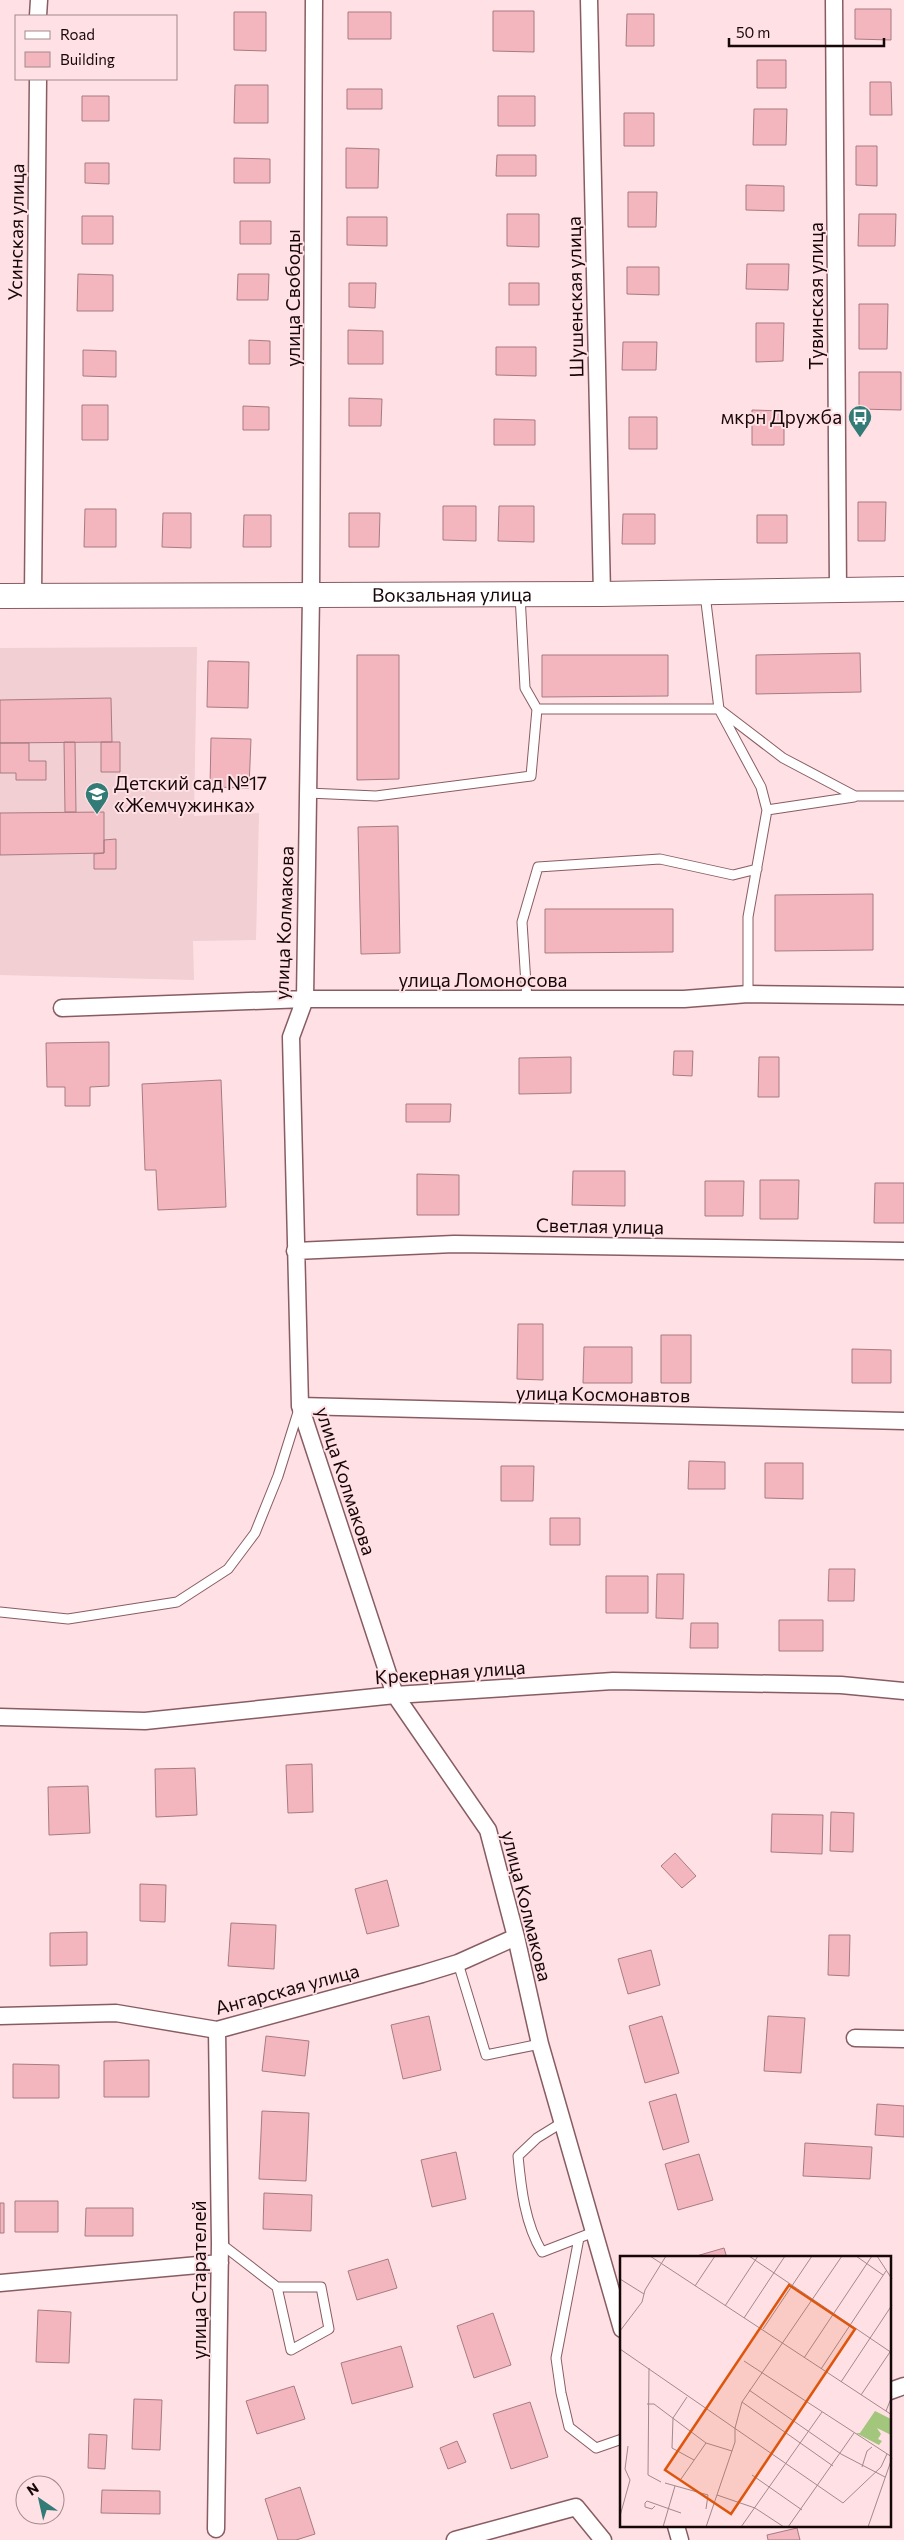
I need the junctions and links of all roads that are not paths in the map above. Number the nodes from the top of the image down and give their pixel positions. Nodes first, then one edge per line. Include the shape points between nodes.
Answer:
1 (38, 0) edge
2 (314, 0) edge
3 (589, 0) edge
4 (834, 0) edge
5 (38, 15) edge
6 (38, 80) edge
7 (904, 589) edge
8 (705, 590) junction
9 (838, 591) junction
10 (520, 594) junction
11 (602, 594) junction
12 (33, 595) junction
13 (311, 595) junction
14 (0, 596) edge
15 (537, 709) junction
16 (720, 709) junction
17 (308, 793) junction
18 (855, 796) junction
19 (904, 796) edge
20 (767, 810) junction
21 (757, 869) junction
22 (748, 994) junction
23 (904, 996) edge
24 (305, 999) junction
25 (527, 1000) junction
26 (62, 1008) dead end
27 (295, 1251) junction
28 (904, 1251) edge
29 (300, 1406) junction
30 (904, 1421) edge
31 (0, 1612) edge
32 (904, 1691) edge
33 (395, 1695) junction
34 (0, 1717) edge
35 (516, 1937) junction
36 (458, 1962) junction
37 (0, 2016) edge
38 (216, 2030) junction
39 (855, 2038) dead end
40 (904, 2039) edge
41 (540, 2044) junction
42 (563, 2122) junction
43 (587, 2235) junction
44 (220, 2243) junction
45 (220, 2263) junction
46 (0, 2283) edge
47 (277, 2287) junction
48 (620, 2325) edge
49 (904, 2386) edge
50 (892, 2390) edge
51 (620, 2440) edge
52 (216, 2529) dead end
53 (455, 2540) edge
54 (603, 2540) edge

1 - 5 street
2 - 13 street, улица Свободы
3 - 11 street, Шушенская улица
4 - 9 street, Тувинская улица
6 - 12 street, Усинская улица
7 - 9 street, Вокзальная улица
8 - 9 street, Вокзальная улица
8 - 11 street, Вокзальная улица
8 - 16 lane
10 - 11 street, Вокзальная улица
10 - 13 street, Вокзальная улица
10 - 15 lane via 526,688
12 - 13 street, Вокзальная улица
12 - 14 street, Вокзальная улица
13 - 17 street, улица Колмакова
15 - 16 lane
15 - 17 lane via 532,776 376,796
16 - 18 lane via 783,758
16 - 20 lane via 761,787
17 - 24 street, улица Колмакова
18 - 19 lane
18 - 20 lane
20 - 21 lane
21 - 22 lane via 748,917
21 - 25 lane via 733,875 660,859 538,866 522,922
22 - 23 street, улица Ломоносова
22 - 25 street, улица Ломоносова via 684,1000
24 - 25 street, улица Ломоносова
24 - 26 street, улица Ломоносова
24 - 27 street, улица Колмакова via 291,1037
27 - 28 street, Светлая улица via 454,1244
27 - 29 street, улица Колмакова
29 - 30 street, улица Космонавтов
29 - 31 lane via 278,1476 255,1533 228,1569 178,1602 68,1619
29 - 33 street, улица Колмакова
32 - 33 street, Крекерная улица via 841,1685 613,1681
33 - 34 street, Крекерная улица via 145,1721
33 - 35 street, улица Колмакова via 488,1830
35 - 36 street, Ангарская улица
35 - 41 street, улица Колмакова
36 - 38 street, Ангарская улица
36 - 41 lane via 486,2055
37 - 38 street, Ангарская улица via 116,2014
38 - 44 street, улица Старателей
39 - 40 street
41 - 42 street, улица Колмакова
42 - 43 street, улица Колмакова
42 - 43 lane via 537,2138 518,2156 522,2189 533,2237 542,2252
43 - 48 street, улица Колмакова
43 - 51 lane via 556,2358 561,2393 569,2427 596,2448
44 - 45 street, улица Старателей
44 - 47 lane
45 - 46 street
45 - 52 street, улица Старателей
47 - 47 lane via 321,2287 329,2329 291,2350
49 - 50 street
53 - 54 street via 576,2507

